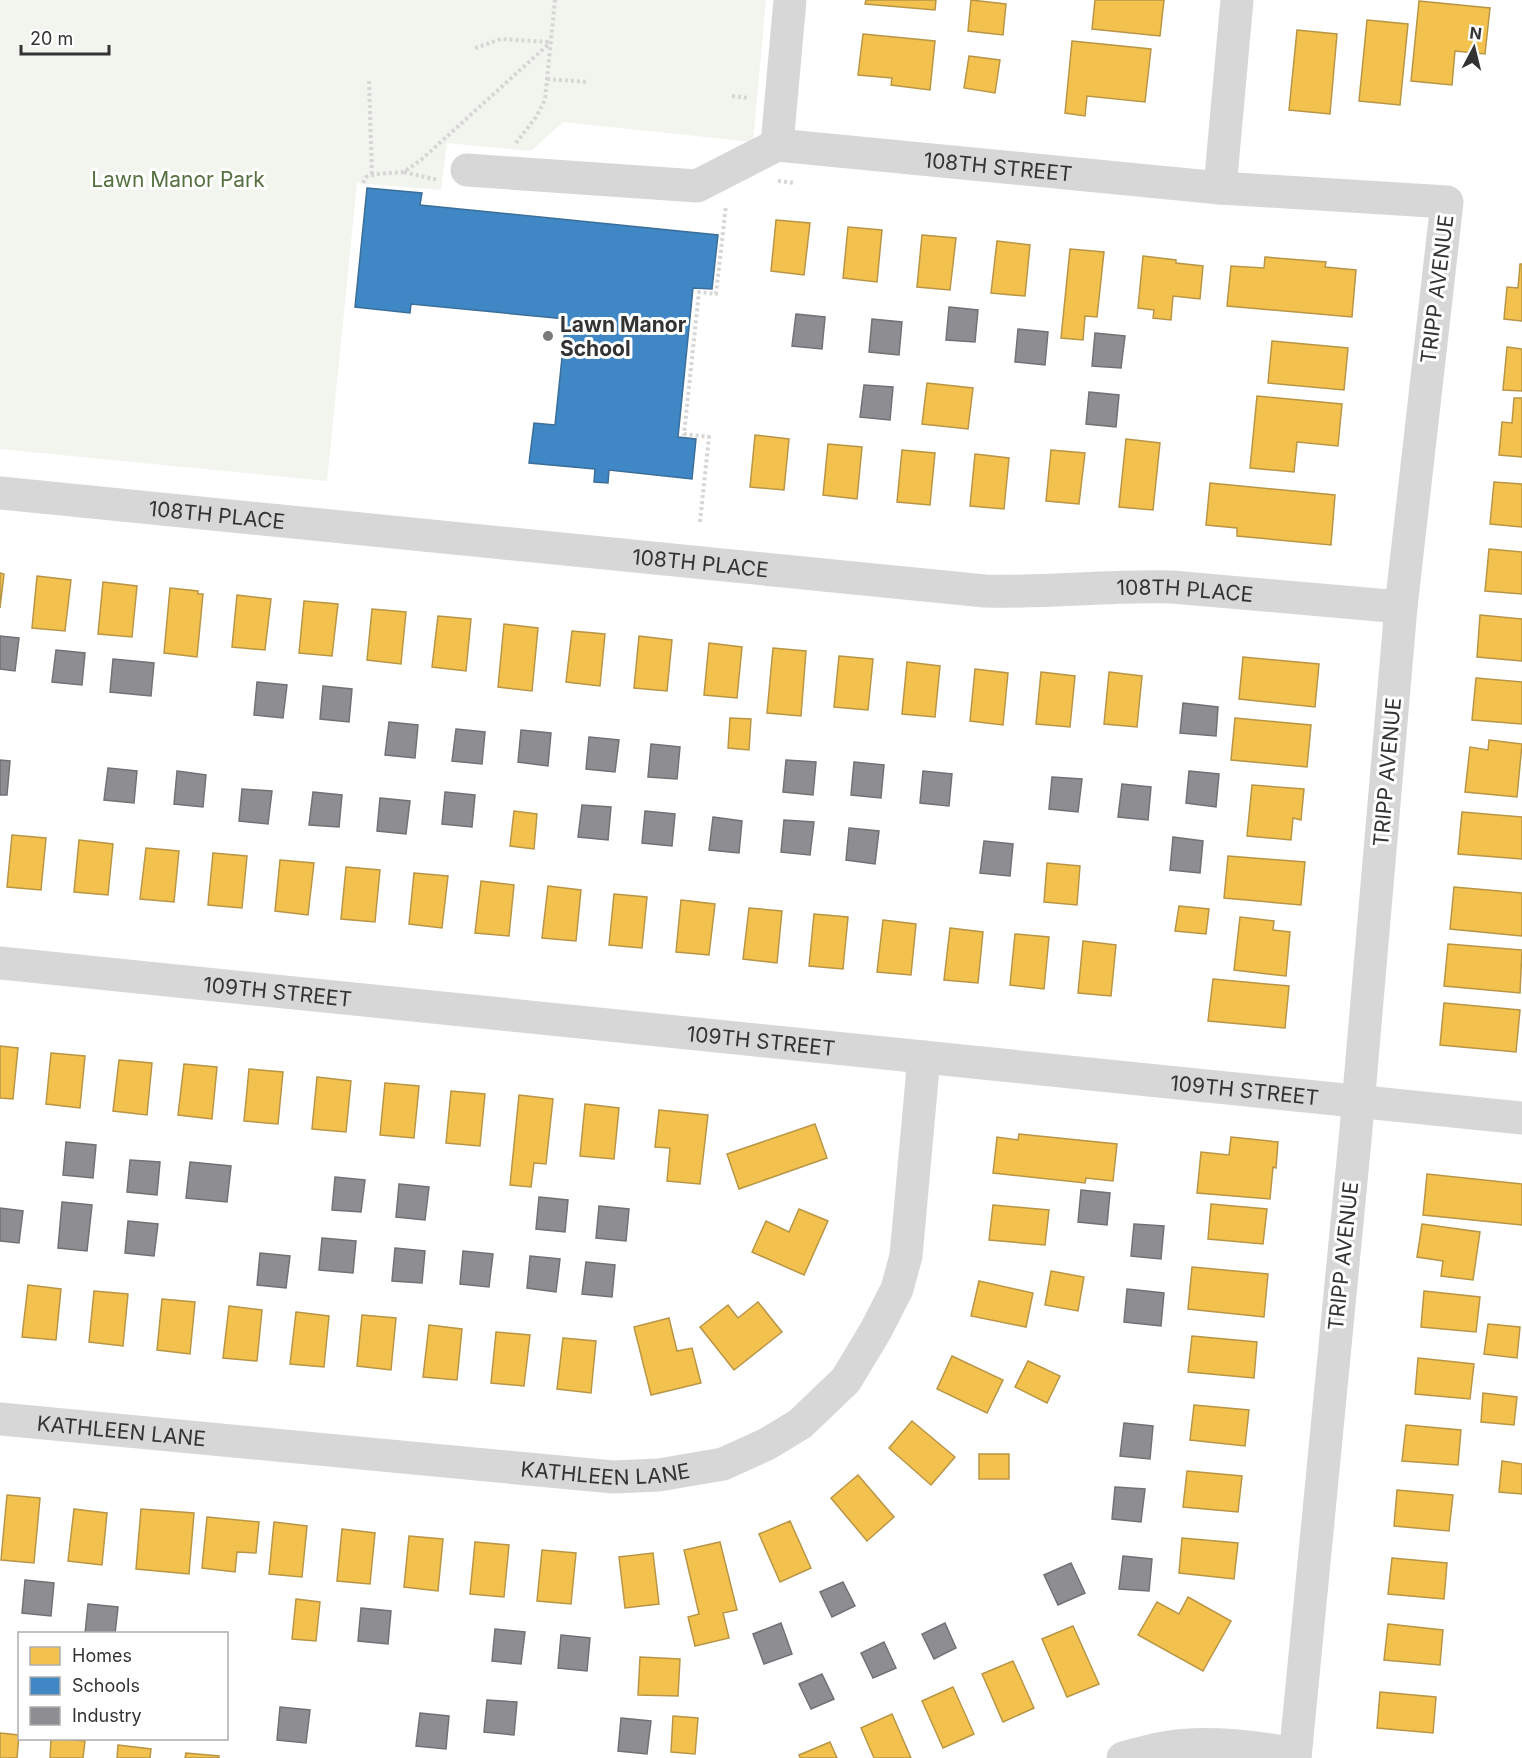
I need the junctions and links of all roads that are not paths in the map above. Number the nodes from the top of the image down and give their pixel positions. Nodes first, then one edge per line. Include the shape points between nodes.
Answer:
1 (790, 0) edge
2 (1237, 0) edge
3 (777, 145) junction
4 (455, 176) road end
5 (1220, 188) junction
6 (0, 493) edge
7 (1401, 607) junction
8 (0, 963) edge
9 (924, 1057) junction
10 (1358, 1101) junction
11 (1522, 1118) edge
12 (0, 1419) edge
13 (1295, 1756) edge
14 (1124, 1758) edge

1 - 3 street
2 - 5 street
3 - 4 street via 697,186
3 - 5 street, 108TH STREET
5 - 7 street, TRIPP AVENUE via 1447,202
6 - 7 street, 108TH PLACE via 985,591 1172,587
7 - 10 street, TRIPP AVENUE
8 - 9 street, 109TH STREET
9 - 10 street, 109TH STREET
9 - 12 street, KATHLEEN LANE via 906,1256 897,1289 846,1380 800,1424 723,1464 659,1475 612,1477
10 - 11 street, 109TH STREET
10 - 13 street, TRIPP AVENUE
13 - 14 street via 1257,1747 1212,1745 1170,1747

